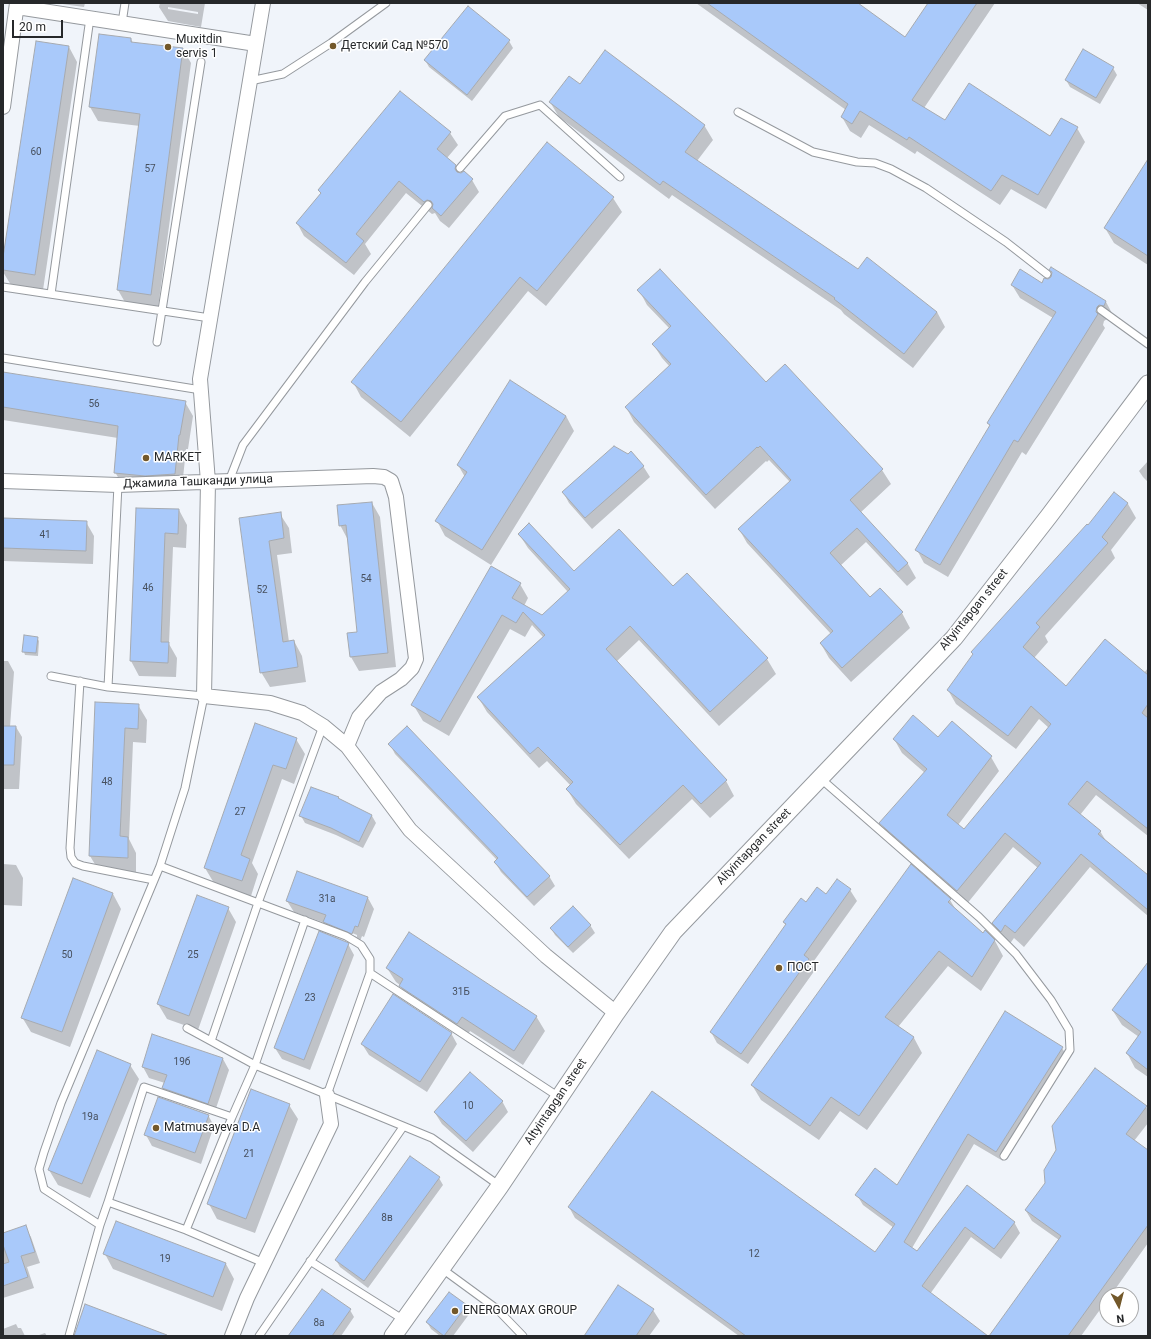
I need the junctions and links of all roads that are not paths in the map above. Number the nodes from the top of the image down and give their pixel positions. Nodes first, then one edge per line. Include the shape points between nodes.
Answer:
1 (125, 3) edge
2 (263, 3) edge
3 (386, 3) edge
4 (17, 5) edge
5 (90, 18) junction
6 (122, 23) junction
7 (256, 44) junction
8 (201, 62) dead end
9 (250, 81) junction
10 (3, 107) edge
11 (738, 112) dead end
12 (460, 168) dead end
13 (620, 177) dead end
14 (428, 205) dead end
15 (1047, 274) dead end
16 (3, 287) edge
17 (52, 294) junction
18 (1101, 310) dead end
19 (162, 311) junction
20 (210, 318) junction
21 (157, 342) dead end
22 (1148, 344) edge
23 (3, 358) edge
24 (1148, 384) edge
25 (201, 390) junction
26 (3, 481) edge
27 (208, 482) junction
28 (229, 482) junction
29 (118, 485) junction
30 (51, 676) dead end
31 (80, 681) junction
32 (108, 687) junction
33 (204, 696) junction
34 (323, 726) junction
35 (347, 746) junction
36 (820, 778) junction
37 (160, 866) junction
38 (154, 880) junction
39 (258, 903) junction
40 (305, 920) junction
41 (370, 973) junction
42 (616, 1013) junction
43 (187, 1028) dead end
44 (211, 1041) junction
45 (255, 1065) junction
46 (327, 1095) junction
47 (559, 1097) junction
48 (232, 1117) junction
49 (403, 1127) junction
50 (1004, 1156) dead end
51 (500, 1186) junction
52 (108, 1202) junction
53 (100, 1225) junction
54 (186, 1230) junction
55 (310, 1261) junction
56 (264, 1263) junction
57 (441, 1268) junction
58 (404, 1320) junction
59 (69, 1336) edge
60 (232, 1336) edge
61 (259, 1336) edge
62 (393, 1336) edge
63 (523, 1336) edge

1 - 6 lane
2 - 7 street
3 - 9 lane via 283,74
4 - 5 street
4 - 10 street
5 - 6 street
5 - 17 lane
6 - 7 street
7 - 9 street
8 - 19 lane
9 - 20 street
11 - 15 lane via 813,152 857,162 876,163 892,170 926,188 1006,242
12 - 13 lane via 505,116 540,105
14 - 28 lane via 365,282 243,445
16 - 17 lane
17 - 19 lane
18 - 22 lane
19 - 20 lane
19 - 21 lane
20 - 25 street via 200,379
23 - 25 lane
24 - 36 street, Altyintapgan street via 954,638
25 - 27 street
26 - 29 street, Джамила Ташканди улица
27 - 28 street, Джамила Ташканди улица
27 - 29 street, Джамила Ташканди улица
27 - 33 street
28 - 35 street, Джамила Ташканди улица via 373,476 391,481 396,497 416,659 412,668 381,692 359,717
29 - 32 lane
30 - 31 lane
31 - 32 lane
31 - 38 lane via 71,857 75,864
32 - 33 lane
33 - 34 street via 270,703 302,713
33 - 37 lane via 185,788
34 - 35 street
34 - 39 lane
35 - 42 street via 410,830 546,956
36 - 42 street, Altyintapgan street via 673,932
36 - 50 lane via 979,917 1016,954 1051,1000 1069,1030 1070,1050
37 - 38 lane
37 - 39 lane
38 - 53 lane via 61,1103 39,1169 44,1189
39 - 40 lane
39 - 44 lane
40 - 41 lane via 346,936 361,945 370,959
40 - 45 lane
41 - 46 lane
41 - 47 lane
42 - 47 street, Altyintapgan street
43 - 44 lane
44 - 45 lane
45 - 46 lane
45 - 48 lane
46 - 49 lane
46 - 56 street via 331,1124
47 - 51 street, Altyintapgan street
48 - 52 lane via 144,1087
48 - 54 lane
49 - 51 lane via 432,1138
49 - 55 lane
51 - 57 street, Altyintapgan street
52 - 53 lane
52 - 54 lane
53 - 59 lane
54 - 56 lane
55 - 58 lane
55 - 61 lane
56 - 60 street
57 - 58 street, Altyintapgan street
57 - 63 lane via 496,1309
58 - 62 street, Altyintapgan street

